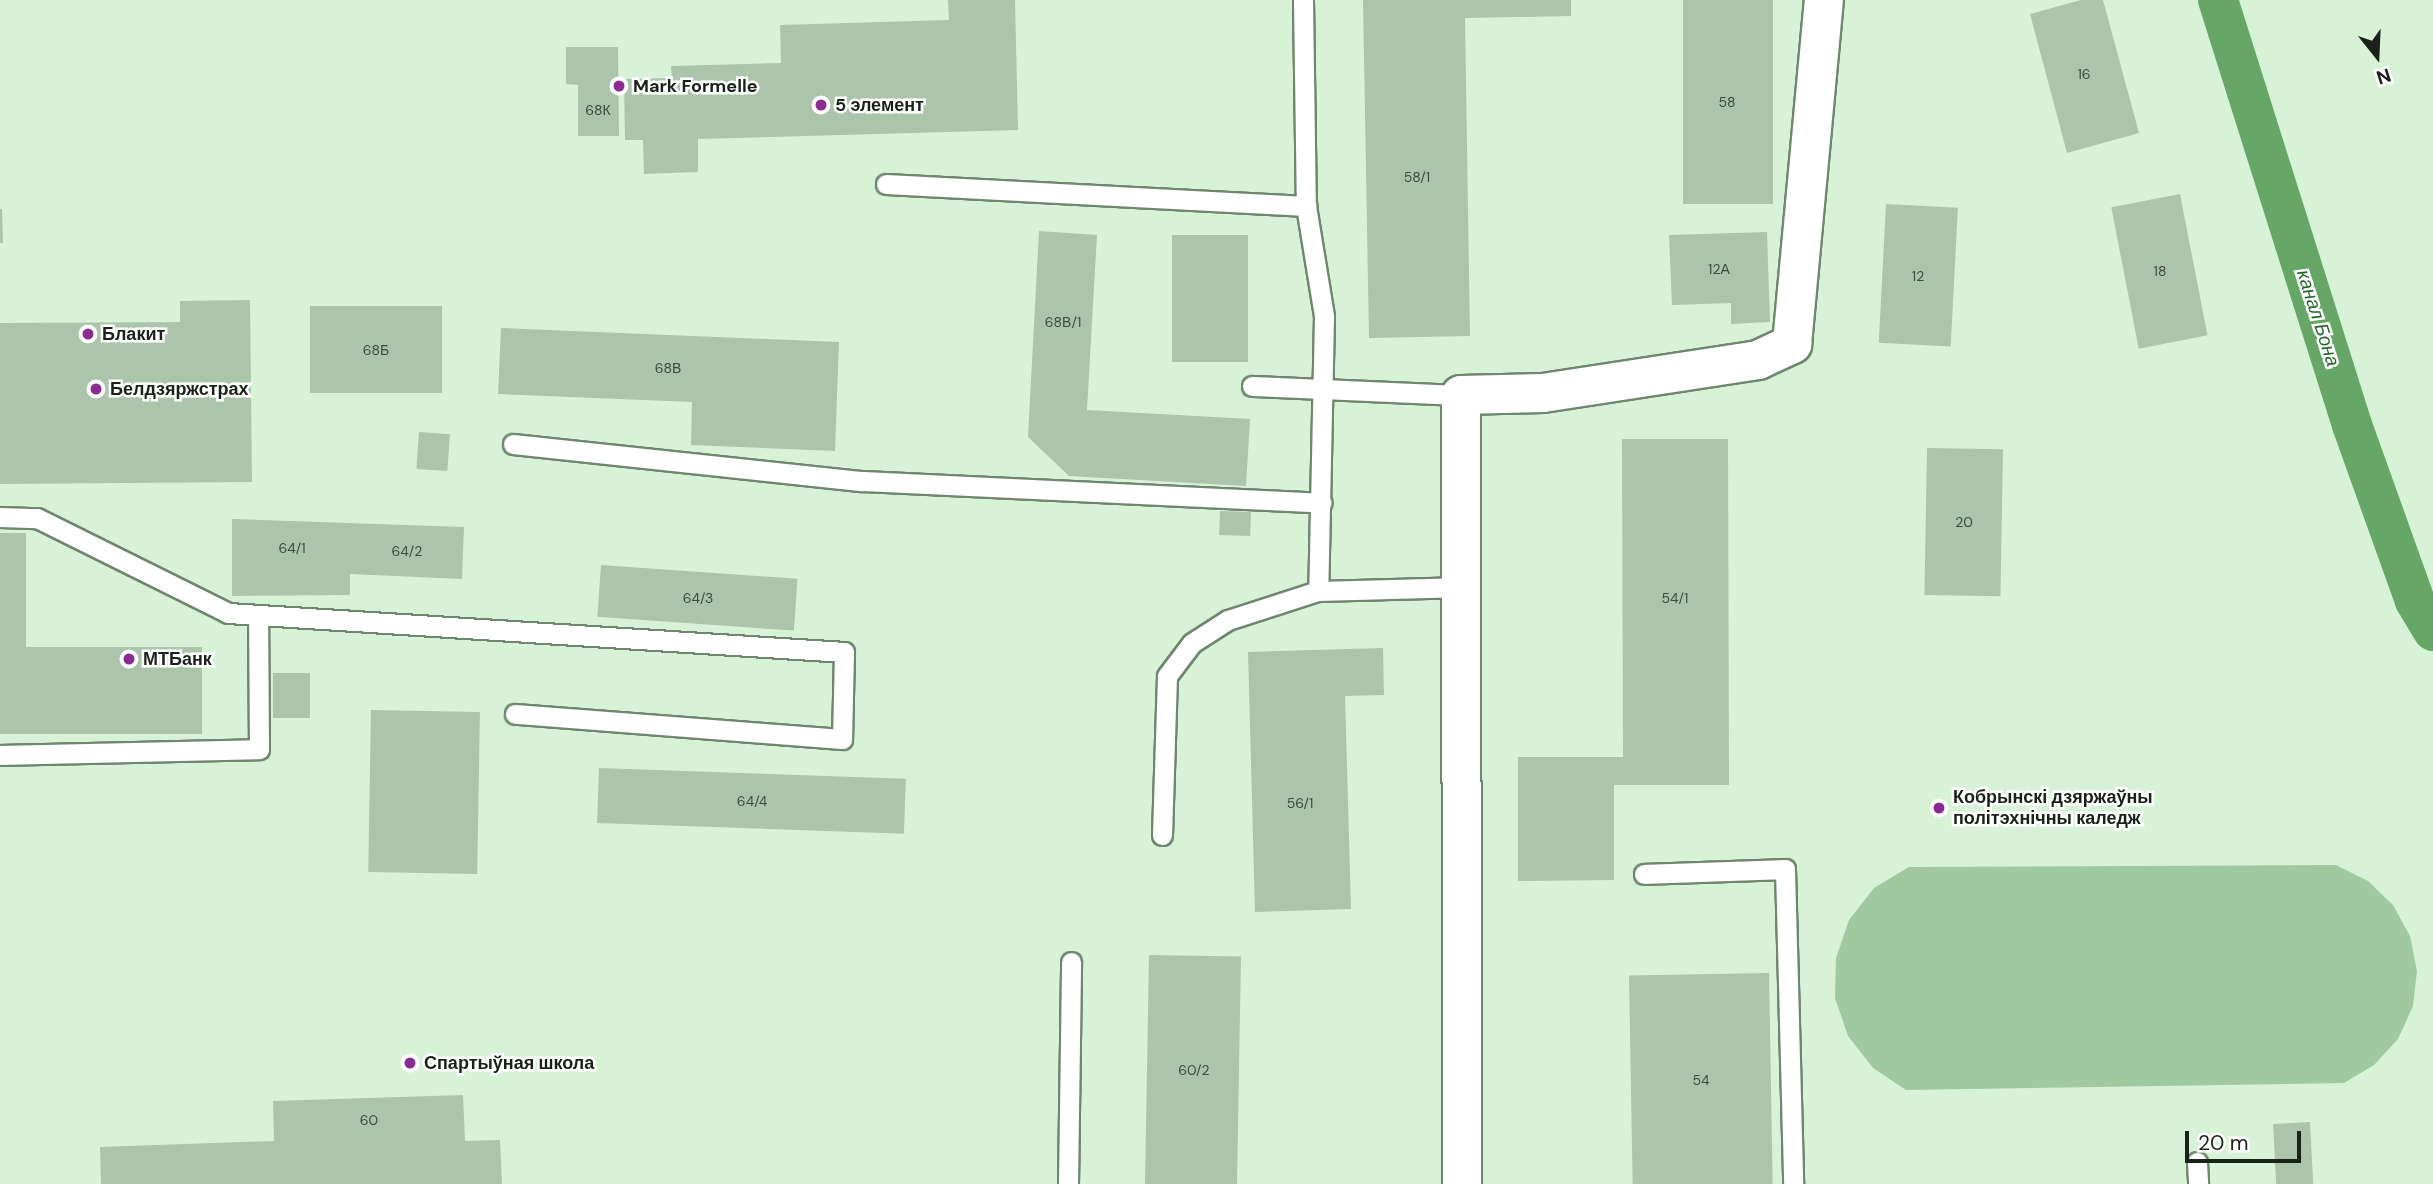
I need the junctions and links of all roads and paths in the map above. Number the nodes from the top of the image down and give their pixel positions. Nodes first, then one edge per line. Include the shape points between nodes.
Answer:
1 (1303, 0) edge
2 (1824, 0) edge
3 (886, 184) dead end
4 (1306, 206) junction
5 (1251, 386) dead end
6 (1324, 389) junction
7 (1461, 395) junction
8 (513, 444) dead end
9 (1321, 503) junction
10 (0, 517) edge
11 (1465, 587) junction
12 (1318, 591) junction
13 (258, 615) junction
14 (515, 714) dead end
15 (0, 755) edge
16 (1162, 835) dead end
17 (1644, 874) dead end
18 (1072, 961) dead end
19 (2197, 1162) dead end
20 (1068, 1184) edge
21 (1462, 1184) edge
22 (1793, 1184) edge
23 (2198, 1184) edge

1 - 4 lane
2 - 7 street via 1792,344 1758,360 1677,373 1543,393
3 - 4 lane
4 - 6 lane via 1324,316
5 - 6 lane
6 - 7 lane
6 - 9 lane
7 - 11 street
8 - 9 lane via 862,481
9 - 12 lane
10 - 13 lane via 37,518 228,613
11 - 12 lane
11 - 21 street
12 - 16 lane via 1228,620 1192,643 1167,676
13 - 14 lane via 844,652 842,739
13 - 15 lane via 259,749
17 - 22 lane via 1785,869
18 - 20 lane
19 - 23 lane

